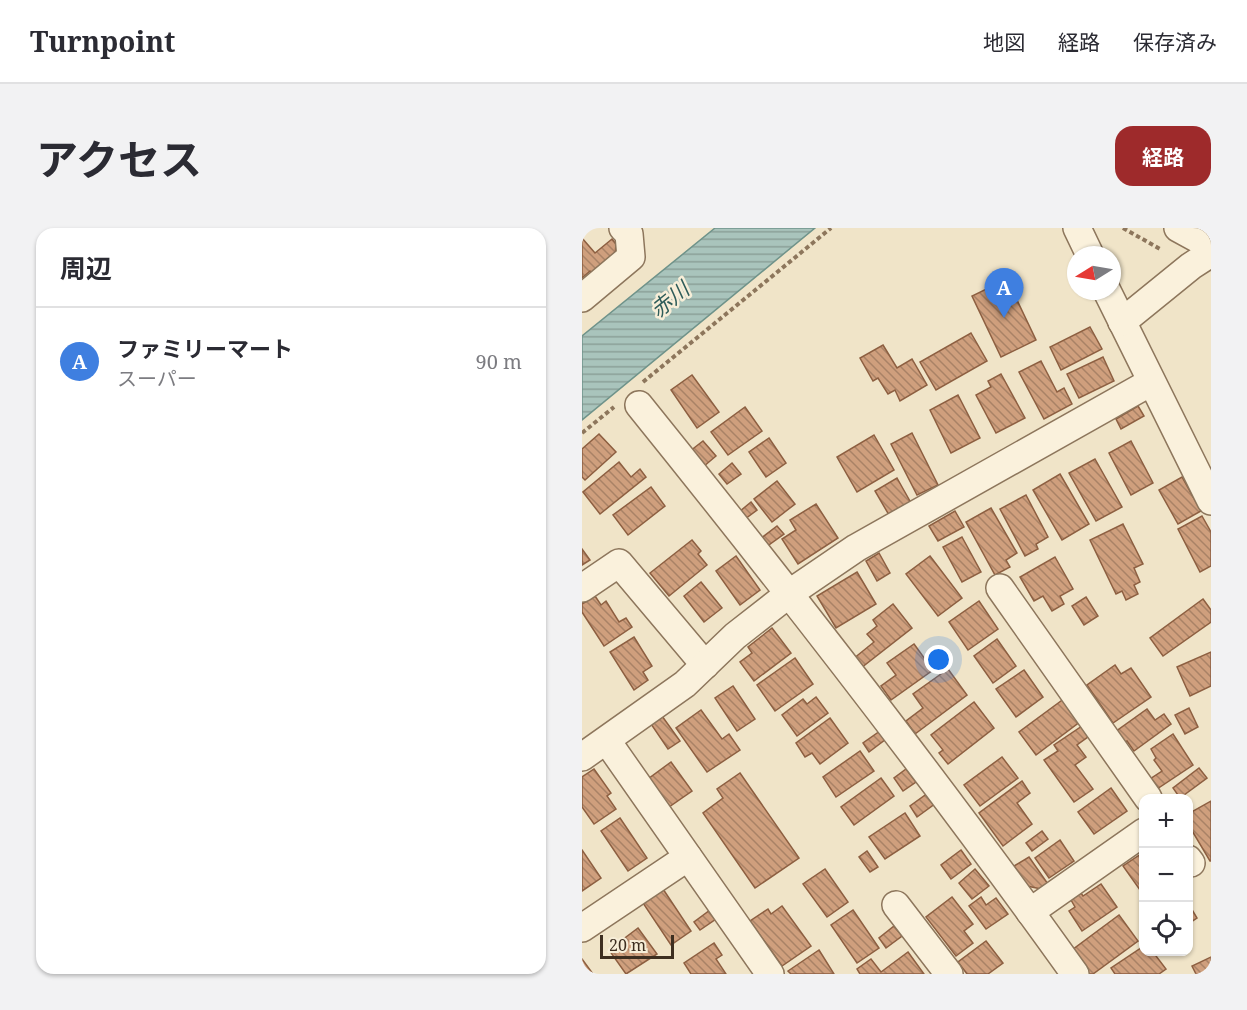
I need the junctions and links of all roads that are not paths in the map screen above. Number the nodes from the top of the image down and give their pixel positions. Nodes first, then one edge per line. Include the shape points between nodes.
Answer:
1 (623, 228) edge
2 (1077, 228) edge
3 (1178, 228) edge
4 (1086, 246) edge
5 (1211, 246) edge
6 (1211, 253) edge
7 (582, 298) edge
8 (1111, 300) edge
9 (1122, 322) junction
10 (1151, 382) junction
11 (635, 399) road end
12 (1211, 501) edge
13 (582, 588) edge
14 (1000, 588) dead end
15 (790, 593) junction
16 (705, 665) junction
17 (607, 741) junction
18 (582, 757) edge
19 (1145, 794) edge
20 (1139, 835) edge
21 (688, 856) junction
22 (896, 905) dead end
23 (1030, 912) junction
24 (582, 927) edge
25 (770, 974) edge
26 (949, 974) edge
27 (1075, 974) edge

1 - 7 street via 629,234 631,257
2 - 4 street
3 - 5 street
6 - 9 street
8 - 9 street
9 - 10 street
10 - 12 street
10 - 15 street via 856,548
11 - 15 street
13 - 16 street via 619,563
14 - 19 street
15 - 16 street
15 - 23 street
16 - 17 street
17 - 18 street
17 - 21 street
20 - 23 street
21 - 24 street
21 - 25 street
22 - 26 street
23 - 27 street

